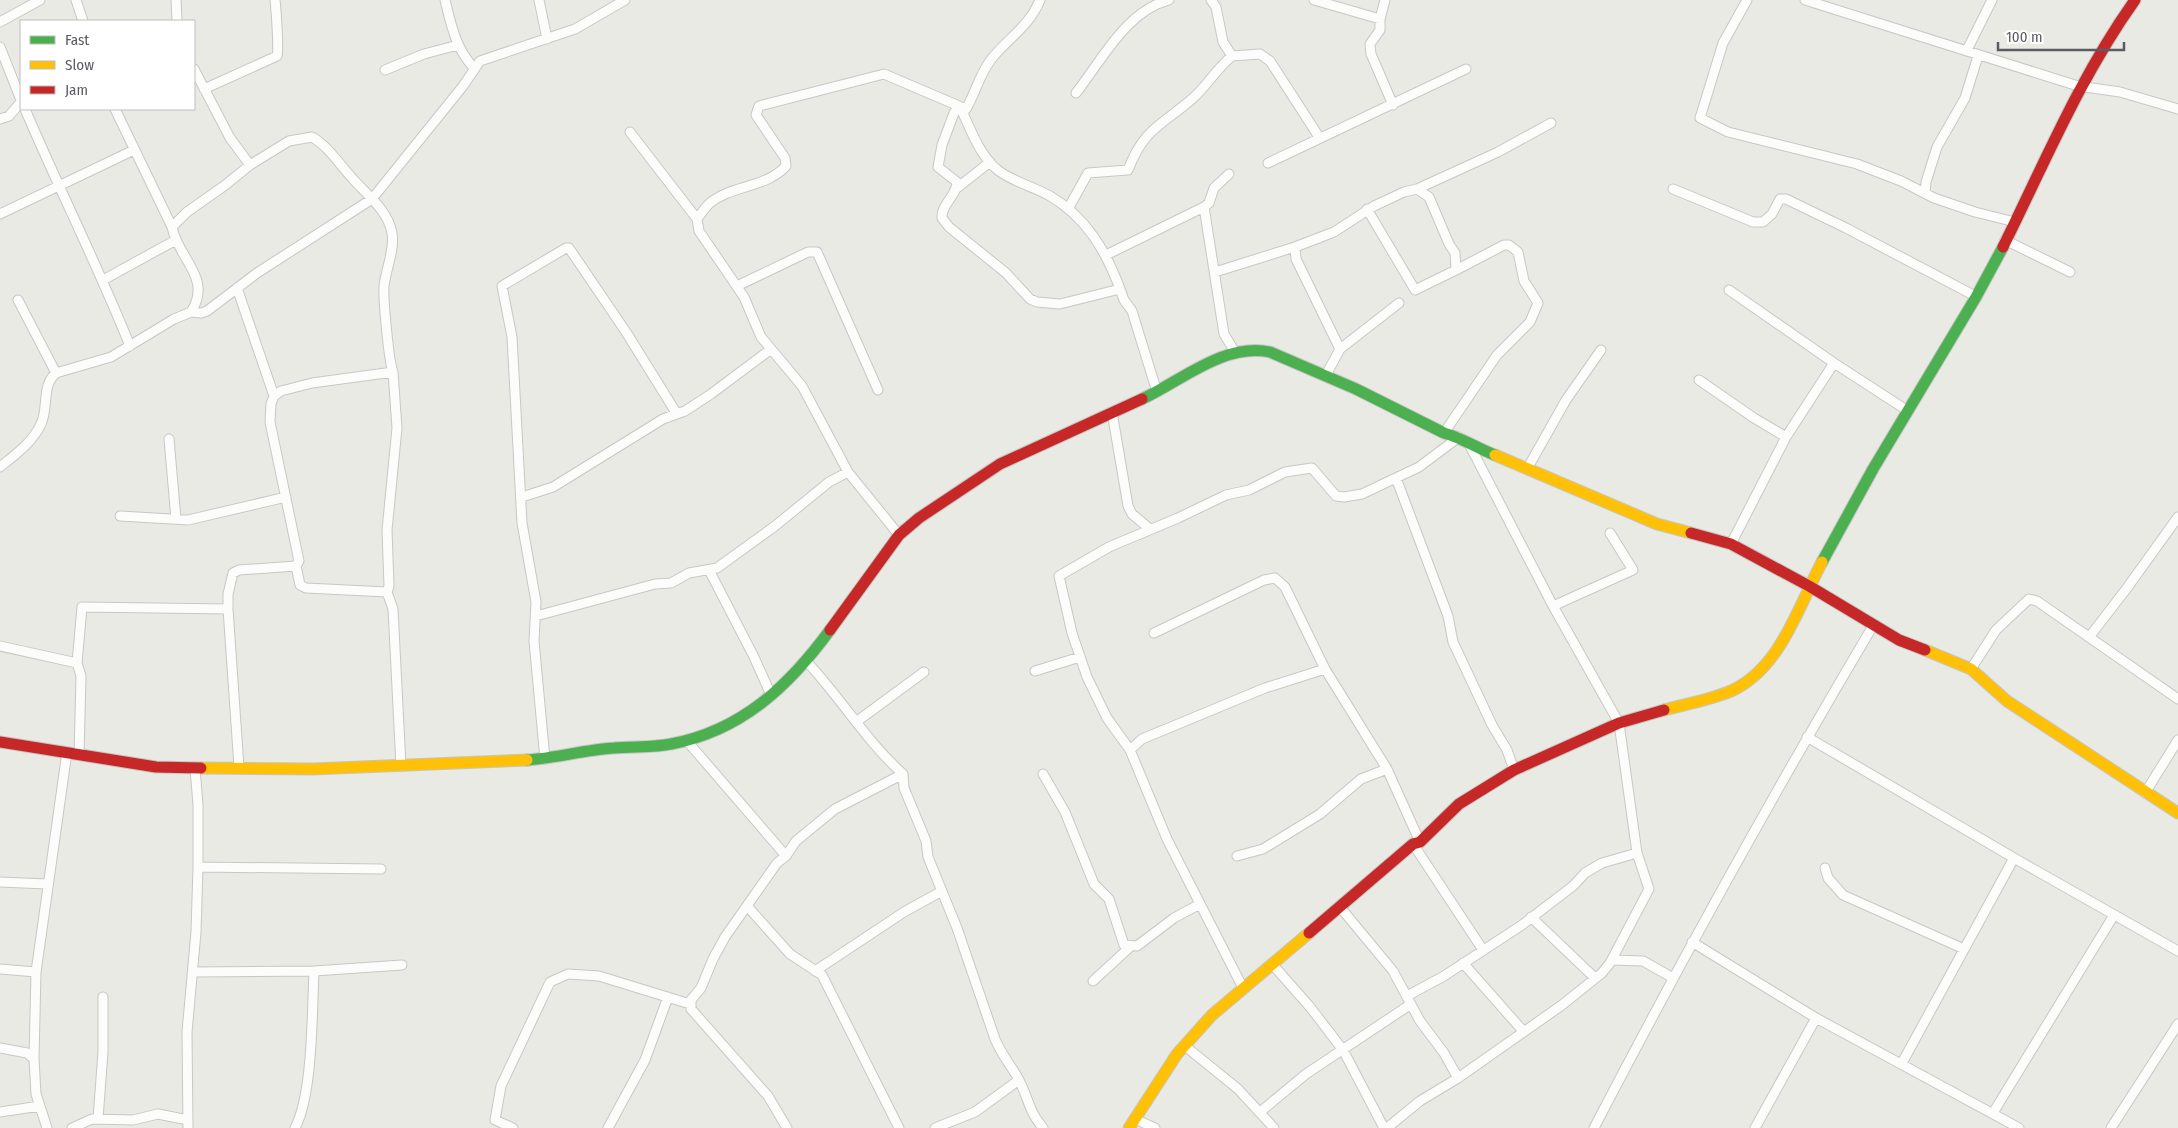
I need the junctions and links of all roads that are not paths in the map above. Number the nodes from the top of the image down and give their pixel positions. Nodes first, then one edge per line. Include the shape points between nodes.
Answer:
1 (40, 0) edge
2 (76, 0) edge
3 (176, 0) edge
4 (274, 0) edge
5 (445, 0) edge
6 (539, 0) edge
7 (625, 0) edge
8 (1040, 0) edge
9 (1169, 0) edge
10 (1211, 0) edge
11 (1314, 0) edge
12 (1386, 0) edge
13 (1747, 0) edge
14 (1805, 0) edge
15 (1992, 0) edge
16 (2135, 0) edge
17 (1380, 19) junction
18 (83, 20) edge
19 (177, 20) edge
20 (0, 22) edge
21 (548, 39) junction
22 (458, 45) junction
23 (0, 47) edge
24 (1967, 50) junction
25 (1232, 56) junction
26 (1978, 56) junction
27 (474, 68) junction
28 (1466, 69) dead end
29 (385, 70) dead end
30 (195, 71) edge
31 (2078, 86) junction
32 (204, 89) junction
33 (1076, 93) dead end
34 (20, 98) edge
35 (20, 102) edge
36 (1393, 104) junction
37 (964, 109) junction
38 (2178, 109) edge
39 (25, 110) edge
40 (115, 110) edge
41 (0, 119) edge
42 (1551, 123) dead end
43 (630, 132) dead end
44 (1320, 137) junction
45 (134, 150) junction
46 (990, 162) junction
47 (1268, 162) dead end
48 (250, 165) junction
49 (1229, 174) dead end
50 (57, 185) junction
51 (957, 188) junction
52 (1417, 189) junction
53 (1673, 189) dead end
54 (1925, 193) junction
55 (372, 199) junction
56 (1204, 207) junction
57 (1068, 209) junction
58 (1367, 209) junction
59 (0, 214) edge
60 (697, 218) junction
61 (2015, 222) junction
62 (172, 227) junction
63 (2004, 240) junction
64 (174, 241) junction
65 (1295, 247) junction
66 (1106, 255) junction
67 (1456, 270) junction
68 (1215, 272) junction
69 (2070, 272) dead end
70 (103, 280) junction
71 (737, 286) junction
72 (237, 288) junction
73 (1120, 289) junction
74 (1729, 290) dead end
75 (1977, 297) junction
76 (18, 300) dead end
77 (1399, 303) dead end
78 (191, 312) junction
79 (130, 346) junction
80 (1340, 349) junction
81 (770, 350) junction
82 (1601, 350) dead end
83 (1234, 352) junction
84 (1834, 362) junction
85 (393, 372) junction
86 (56, 373) junction
87 (1326, 375) junction
88 (1699, 380) dead end
89 (878, 390) dead end
90 (1157, 392) junction
91 (274, 396) junction
92 (1908, 411) junction
93 (1112, 412) junction
94 (677, 414) junction
95 (1444, 433) junction
96 (1786, 436) junction
97 (169, 439) dead end
98 (1464, 441) junction
99 (0, 467) edge
100 (1527, 469) junction
101 (848, 472) junction
102 (1396, 478) junction
103 (286, 497) junction
104 (522, 497) junction
105 (120, 516) dead end
106 (2178, 516) edge
107 (176, 519) junction
108 (1150, 529) junction
109 (1610, 533) dead end
110 (899, 535) junction
111 (1731, 544) junction
112 (296, 566) junction
113 (709, 570) junction
114 (1809, 586) junction
115 (387, 592) junction
116 (1553, 606) junction
117 (228, 609) junction
118 (536, 616) junction
119 (1874, 624) junction
120 (1154, 633) dead end
121 (2090, 636) junction
122 (0, 648) edge
123 (1080, 657) junction
124 (807, 662) junction
125 (77, 663) junction
126 (1324, 669) junction
127 (1971, 669) junction
128 (1035, 671) dead end
129 (924, 672) dead end
130 (770, 695) junction
131 (2178, 699) edge
132 (856, 722) junction
133 (1618, 723) junction
134 (1807, 737) junction
135 (2178, 740) edge
136 (687, 741) junction
137 (0, 742) edge
138 (1130, 750) junction
139 (67, 752) junction
140 (79, 755) junction
141 (545, 758) junction
142 (401, 766) junction
143 (239, 767) junction
144 (194, 768) junction
145 (1387, 769) junction
146 (1514, 770) junction
147 (904, 774) junction
148 (1043, 774) dead end
149 (2145, 793) junction
150 (2178, 813) edge
151 (1416, 843) junction
152 (1637, 853) junction
153 (786, 856) junction
154 (1237, 856) dead end
155 (2014, 858) junction
156 (198, 867) junction
157 (1826, 868) dead end
158 (381, 870) dead end
159 (0, 882) edge
160 (47, 884) junction
161 (942, 891) junction
162 (1200, 904) junction
163 (748, 907) junction
164 (1340, 907) junction
165 (2114, 915) junction
166 (1531, 918) junction
167 (1692, 942) junction
168 (1130, 947) junction
169 (1964, 949) junction
170 (1483, 950) junction
171 (2178, 951) edge
172 (1612, 960) junction
173 (1464, 964) junction
174 (1273, 965) junction
175 (402, 966) dead end
176 (0, 969) edge
177 (314, 971) junction
178 (815, 971) junction
179 (36, 972) junction
180 (193, 972) junction
181 (1594, 978) junction
182 (1673, 978) junction
183 (1093, 981) dead end
184 (1244, 988) junction
185 (103, 997) dead end
186 (668, 997) junction
187 (1409, 1000) junction
188 (690, 1004) junction
189 (1816, 1018) junction
190 (2178, 1024) edge
191 (1523, 1031) junction
192 (1185, 1046) junction
193 (0, 1048) edge
194 (1343, 1050) junction
195 (34, 1059) junction
196 (1902, 1063) junction
197 (1458, 1078) junction
198 (1019, 1080) junction
199 (40, 1106) junction
200 (0, 1112) edge
201 (1260, 1112) junction
202 (1992, 1113) junction
203 (98, 1119) junction
204 (1132, 1123) edge
205 (188, 1124) edge
206 (494, 1124) edge
207 (47, 1128) edge
208 (72, 1128) edge
209 (296, 1128) edge
210 (513, 1128) edge
211 (608, 1128) edge
212 (787, 1128) edge
213 (899, 1128) edge
214 (935, 1128) edge
215 (1044, 1128) edge
216 (1155, 1128) edge
217 (1274, 1128) edge
218 (1386, 1128) edge
219 (1594, 1128) edge
220 (1755, 1128) edge
221 (2018, 1128) edge
222 (2111, 1128) edge

1 - 20 street
2 - 18 street
3 - 19 street
4 - 32 street via 280,48 277,56
5 - 22 street
6 - 21 street
7 - 21 street
8 - 37 street via 1028,23 993,57
9 - 33 street via 1155,4 1132,22
10 - 25 street via 1216,7 1223,42
11 - 17 street
12 - 17 street
13 - 54 street via 1723,43 1700,118 1728,132 1857,164
14 - 24 street
15 - 24 street
16 - 31 street via 2110,32
17 - 36 street via 1380,30 1370,44 1371,54
21 - 27 street via 488,57
22 - 27 street
22 - 29 street via 424,54
23 - 34 street
24 - 26 street
25 - 44 street via 1260,54 1270,61
25 - 57 street via 1194,97 1149,132 1135,152 1128,170 1088,173
26 - 31 street
26 - 54 street via 1965,98 1937,147
27 - 55 street
28 - 36 street
30 - 32 street
31 - 38 street via 2120,92
31 - 61 street
32 - 48 street via 230,138
35 - 41 street via 9,116
36 - 44 street
37 - 46 street via 981,150
37 - 51 street via 954,113 938,167 957,182
37 - 60 street via 884,74 759,106 756,115 785,158 786,166 769,179 710,204
39 - 50 street
40 - 45 street
42 - 52 street via 1498,152
43 - 60 street
44 - 47 street
45 - 50 street
45 - 62 street
46 - 51 street
46 - 57 street via 999,171 1051,196
48 - 55 street via 289,141 312,137
48 - 62 street
49 - 56 street via 1214,188 1209,203
50 - 59 street
50 - 70 street
51 - 73 street via 942,218 1011,278 1030,299 1060,304
52 - 58 street
52 - 67 street via 1429,197 1448,244 1455,253
53 - 75 street via 1753,222 1763,222 1780,199 1786,199
54 - 61 street via 1974,212
55 - 72 street
55 - 85 street via 386,216 392,233 384,286 389,364
56 - 66 street
56 - 68 street
57 - 66 street via 1097,238
58 - 65 street via 1334,232
58 - 67 street via 1415,290
60 - 71 street via 699,231
61 - 63 street
62 - 64 street
63 - 69 street
63 - 75 street
64 - 70 street
64 - 78 street via 194,270 199,286 199,296
65 - 68 street
65 - 80 street via 1296,259
66 - 73 street
67 - 95 street via 1509,245 1518,252 1524,281 1538,304 1530,322 1497,355
68 - 83 street via 1224,334
70 - 79 street
71 - 81 street via 760,337
71 - 89 street via 808,252 817,252
72 - 78 street via 207,311
72 - 91 street
73 - 90 street via 1132,311
74 - 84 street
75 - 92 street
76 - 86 street
77 - 80 street
78 - 79 street via 160,326
79 - 86 street via 111,357
80 - 87 street
81 - 94 street via 711,394
81 - 101 street via 802,386
82 - 100 street via 1566,400
83 - 87 street via 1270,352
83 - 90 street
84 - 92 street
84 - 96 street
85 - 91 street via 312,383
85 - 115 street via 397,428 387,530
86 - 99 street via 47,386 45,412 37,431 29,443
87 - 95 street
88 - 96 street
90 - 93 street
91 - 103 street via 270,422
92 - 114 street
93 - 108 street via 1128,506 1132,514
93 - 110 street via 1000,464
94 - 104 street via 663,419 553,487
94 - 104 street via 626,332 566,248 501,288 512,337
95 - 98 street
96 - 111 street
97 - 107 street
98 - 100 street
98 - 102 street
98 - 116 street
100 - 111 street via 1657,524
101 - 110 street
101 - 113 street via 829,482 717,568
102 - 108 street via 1362,494 1344,497 1336,496 1312,468 1285,472 1249,490 1226,495
102 - 146 street via 1448,616 1453,642
103 - 107 street via 196,519
103 - 112 street via 299,558
104 - 118 street via 522,523
105 - 107 street
106 - 121 street
108 - 123 street via 1109,547 1059,576
109 - 116 street via 1633,570
110 - 124 street
111 - 114 street via 1748,556
112 - 115 street via 300,585 306,588
112 - 117 street via 233,573
113 - 118 street via 689,573 671,583 655,584
113 - 130 street
114 - 119 street
114 - 133 street via 1783,642 1766,667 1749,682 1730,691
115 - 142 street via 393,609
116 - 133 street
117 - 125 street via 82,607
117 - 143 street
118 - 141 street via 534,641
119 - 127 street via 1898,640
119 - 134 street
120 - 126 street via 1264,580 1275,578 1285,587
121 - 127 street via 2029,599 1996,630
121 - 131 street
122 - 125 street
123 - 128 street
123 - 138 street via 1107,718
124 - 130 street
124 - 132 street via 830,686
125 - 140 street via 82,676
126 - 138 street via 1265,688 1142,739
126 - 145 street
127 - 149 street via 2007,701 2092,754
129 - 132 street
130 - 136 street via 735,723
132 - 147 street via 880,753
133 - 146 street
133 - 152 street
134 - 155 street
134 - 167 street
135 - 149 street
136 - 141 street
136 - 153 street
137 - 139 street
138 - 162 street via 1167,838
139 - 140 street
139 - 160 street
140 - 144 street via 134,765
141 - 142 street
142 - 143 street
143 - 144 street
144 - 156 street via 198,805
145 - 151 street
145 - 154 street via 1362,779 1320,814 1263,849
146 - 151 street via 1459,804
147 - 153 street via 835,808 796,841
147 - 161 street via 904,788
148 - 168 street via 1069,820 1094,884 1109,900 1124,945
149 - 150 street
151 - 164 street
151 - 170 street
152 - 166 street via 1602,863
152 - 172 street via 1649,889
153 - 163 street via 777,863
155 - 165 street
155 - 169 street
156 - 158 street
156 - 180 street
157 - 169 street via 1828,878 1843,895
159 - 160 street
160 - 179 street
161 - 178 street
161 - 198 street via 1003,1057
162 - 168 street via 1174,918 1137,946
162 - 184 street
163 - 178 street via 790,954
163 - 188 street via 721,944
164 - 174 street
164 - 187 street via 1393,971
165 - 171 street
165 - 202 street
166 - 170 street
166 - 181 street
167 - 182 street
167 - 189 street
168 - 183 street
169 - 196 street
170 - 173 street
172 - 181 street
172 - 182 street via 1643,961
173 - 187 street
173 - 191 street
174 - 184 street
174 - 194 street
175 - 177 street
176 - 179 street
177 - 180 street
177 - 209 street via 311,1042 302,1115
178 - 213 street via 822,975
179 - 195 street
180 - 205 street via 187,1032
181 - 191 street
182 - 219 street
184 - 192 street via 1212,1015
185 - 203 street
186 - 188 street
186 - 206 street via 599,976 568,974 550,982 501,1086
186 - 211 street via 646,1060
187 - 194 street
187 - 197 street
188 - 212 street via 768,1096
189 - 196 street
189 - 220 street
190 - 222 street
191 - 197 street
192 - 201 street via 1238,1089
192 - 204 street
193 - 195 street via 27,1053
194 - 201 street via 1306,1074
194 - 218 street
195 - 199 street
196 - 202 street
197 - 218 street via 1420,1101
198 - 214 street via 975,1112
198 - 215 street via 1032,1115
199 - 200 street
199 - 207 street
201 - 217 street
202 - 221 street
203 - 205 street via 133,1120 158,1114
203 - 208 street
204 - 216 street
206 - 210 street

